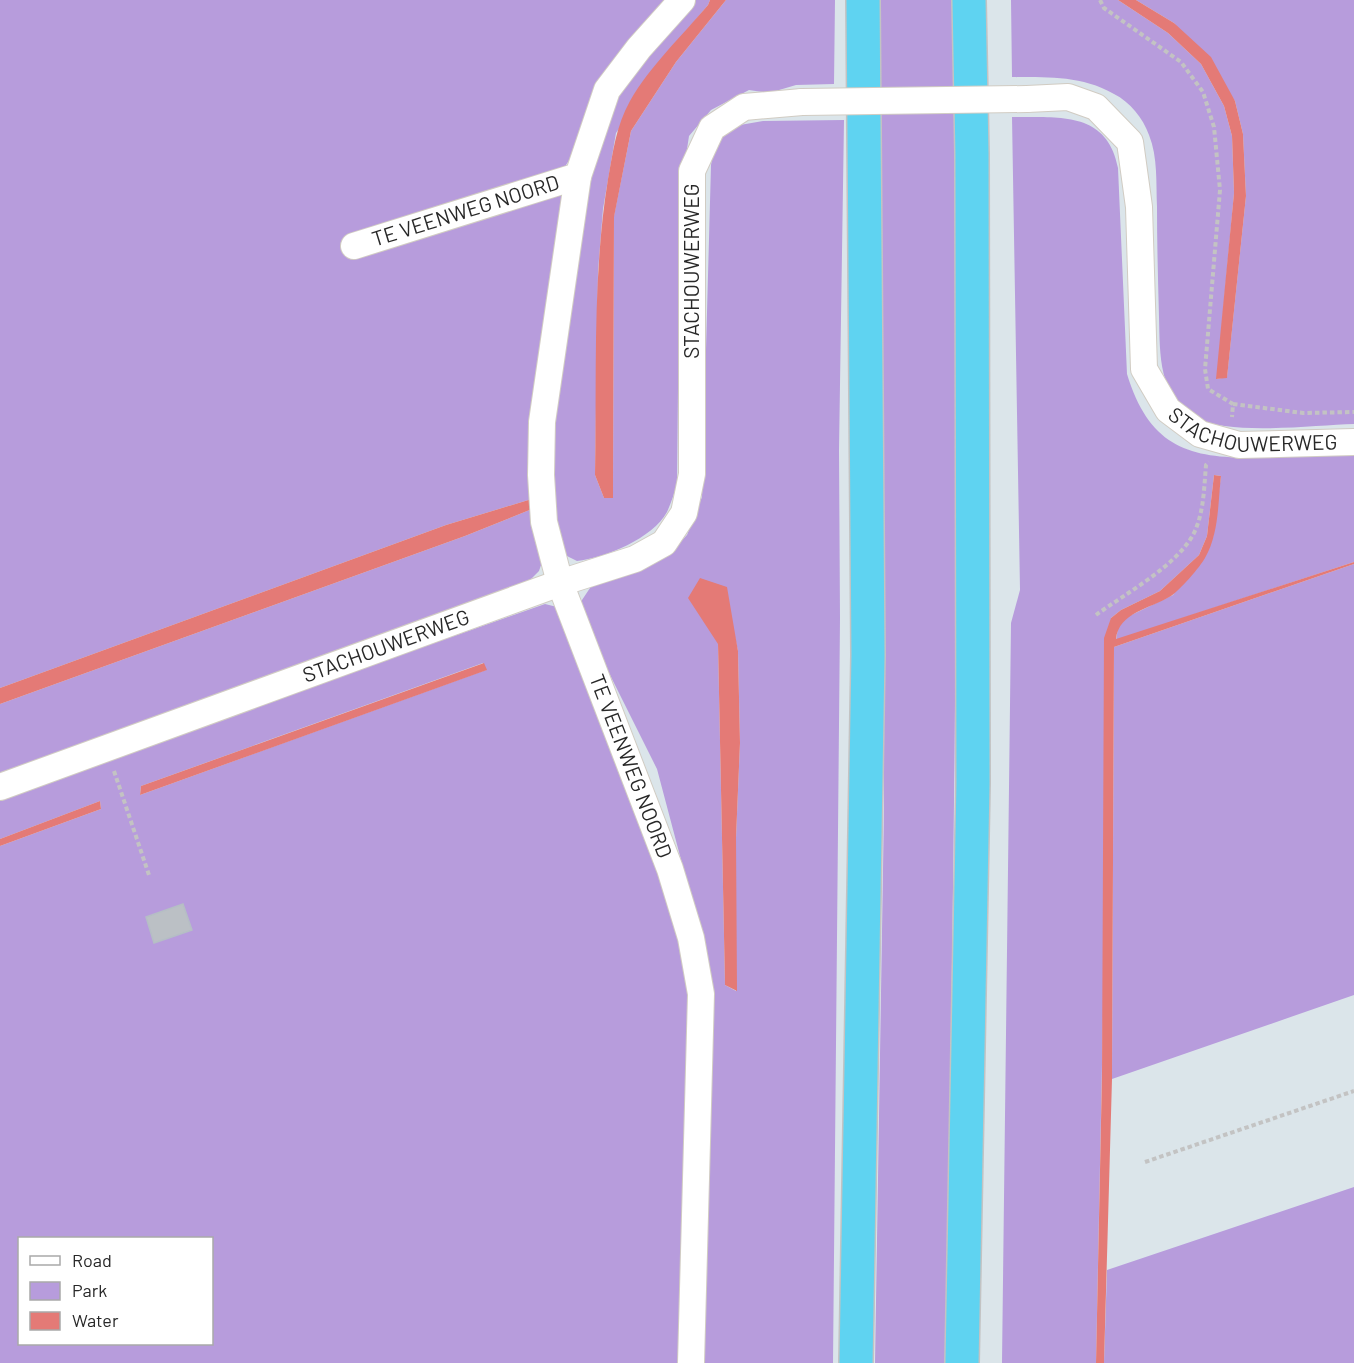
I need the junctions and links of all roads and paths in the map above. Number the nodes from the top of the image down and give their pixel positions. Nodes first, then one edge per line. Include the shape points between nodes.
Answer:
1 (682, 0) edge
2 (862, 0) edge
3 (969, 0) edge
4 (1100, 0) edge
5 (578, 176) junction
6 (354, 246) dead end
7 (1233, 404) junction
8 (1354, 412) edge
9 (1354, 441) edge
10 (1229, 442) junction
11 (560, 583) junction
12 (1096, 615) dead end
13 (106, 749) junction
14 (0, 787) edge
15 (149, 875) dead end
16 (1354, 1091) edge
17 (1145, 1162) dead end
18 (691, 1363) edge
19 (856, 1363) edge
20 (962, 1363) edge

1 - 5 street, TE VEENWEG NOORD via 607,90
2 - 19 highway via 868,655
3 - 20 highway via 973,783
4 - 7 path via 1104,8 1181,62 1203,92 1214,128 1220,190 1205,369 1208,389
5 - 6 street, TE VEENWEG NOORD
5 - 11 street, TE VEENWEG NOORD via 542,422 544,522
7 - 8 path via 1303,413
7 - 10 path
9 - 10 street, STACHOUWERWEG via 1239,445
10 - 11 street, STACHOUWERWEG, bridge via 1200,434 1168,410 1144,369 1139,207 1130,142 1096,107 1068,97 802,102 744,107 712,128 692,171 692,474 684,513 664,543 635,558
10 - 12 path via 1206,465 1202,506 1193,534 1170,565
11 - 13 street, STACHOUWERWEG
11 - 18 street, TE VEENWEG NOORD via 670,869 692,938 701,994
13 - 14 street, STACHOUWERWEG
13 - 15 path
16 - 17 path

